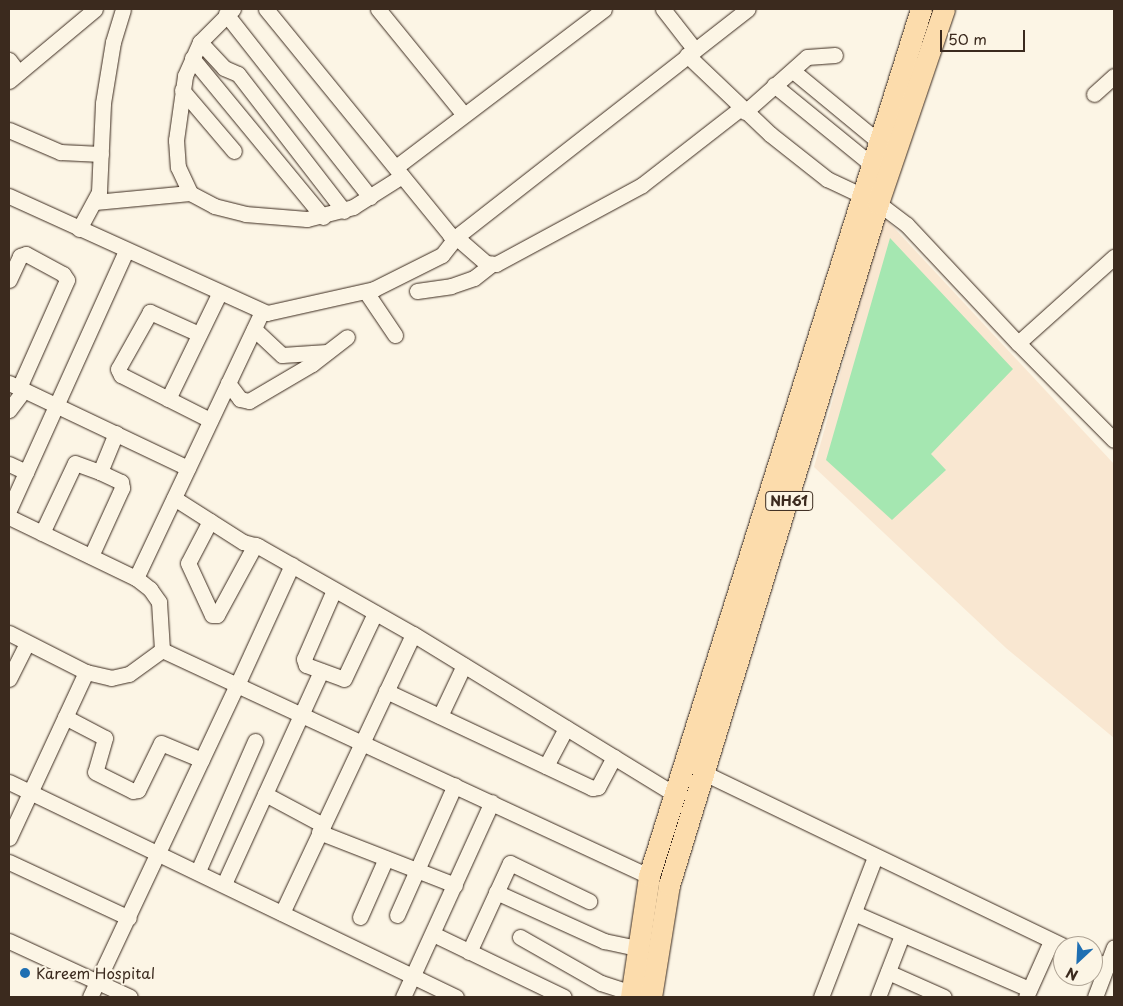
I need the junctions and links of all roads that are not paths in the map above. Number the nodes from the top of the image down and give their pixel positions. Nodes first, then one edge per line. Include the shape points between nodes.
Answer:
1 (95, 9) edge
2 (123, 9) edge
3 (266, 9) edge
4 (378, 9) edge
5 (604, 9) edge
6 (663, 9) edge
7 (748, 9) edge
8 (921, 9) edge
9 (944, 9) edge
10 (229, 11) edge
11 (200, 42) junction
12 (691, 52) junction
13 (835, 54) dead end
14 (192, 58) junction
15 (9, 60) edge
16 (793, 71) junction
17 (14, 76) edge
18 (1114, 76) edge
19 (774, 85) junction
20 (182, 90) junction
21 (1094, 94) dead end
22 (743, 110) junction
23 (464, 115) junction
24 (9, 130) edge
25 (878, 141) junction
26 (234, 151) dead end
27 (101, 154) junction
28 (871, 164) junction
29 (399, 172) junction
30 (190, 194) junction
31 (9, 196) edge
32 (370, 198) junction
33 (869, 200) junction
34 (95, 202) junction
35 (344, 210) junction
36 (323, 217) junction
37 (79, 229) junction
38 (456, 237) junction
39 (126, 251) junction
40 (1114, 257) edge
41 (492, 264) junction
42 (9, 280) edge
43 (417, 291) dead end
44 (366, 292) junction
45 (219, 294) junction
46 (261, 313) junction
47 (254, 329) junction
48 (199, 334) junction
49 (395, 335) dead end
50 (347, 337) dead end
51 (1018, 343) junction
52 (327, 352) junction
53 (228, 383) junction
54 (17, 387) edge
55 (168, 399) junction
56 (58, 406) junction
57 (9, 410) edge
58 (210, 420) junction
59 (116, 434) junction
60 (1114, 440) edge
61 (9, 464) edge
62 (188, 468) junction
63 (26, 472) junction
64 (100, 472) junction
65 (174, 498) junction
66 (9, 510) edge
67 (9, 517) edge
68 (210, 521) junction
69 (42, 532) junction
70 (255, 545) junction
71 (91, 556) junction
72 (292, 565) junction
73 (136, 578) junction
74 (334, 590) junction
75 (375, 612) junction
76 (9, 633) edge
77 (413, 634) junction
78 (27, 643) junction
79 (162, 650) junction
80 (464, 665) junction
81 (321, 671) junction
82 (86, 672) junction
83 (9, 679) edge
84 (237, 685) junction
85 (386, 691) junction
86 (302, 715) junction
87 (440, 716) junction
88 (65, 718) junction
89 (566, 728) junction
90 (255, 742) dead end
91 (362, 742) junction
92 (614, 758) junction
93 (202, 760) junction
94 (546, 766) junction
95 (701, 780) junction
96 (9, 782) edge
97 (455, 785) junction
98 (677, 787) junction
99 (30, 792) junction
100 (265, 794) junction
101 (492, 802) junction
102 (321, 829) junction
103 (9, 838) edge
104 (160, 852) junction
105 (875, 857) junction
106 (386, 858) junction
107 (9, 862) edge
108 (416, 870) junction
109 (198, 872) junction
110 (649, 876) junction
111 (224, 884) junction
112 (455, 884) junction
113 (496, 892) junction
114 (589, 901) dead end
115 (282, 912) junction
116 (854, 913) junction
117 (397, 915) dead end
118 (360, 917) dead end
119 (128, 918) junction
120 (433, 934) junction
121 (902, 934) junction
122 (520, 937) dead end
123 (9, 941) edge
124 (1053, 942) edge
125 (1114, 947) edge
126 (636, 948) junction
127 (1053, 951) edge
128 (469, 952) junction
129 (1103, 964) edge
130 (1107, 966) junction
131 (888, 972) junction
132 (413, 977) junction
133 (98, 982) junction
134 (1028, 993) edge
135 (638, 996) edge
136 (90, 997) edge
137 (130, 997) edge
138 (403, 997) edge
139 (456, 997) edge
140 (564, 997) edge
141 (821, 997) edge
142 (878, 997) edge
143 (944, 997) edge
144 (1095, 997) edge

1 - 17 street
2 - 27 street via 107,72
3 - 29 street
4 - 23 street
5 - 23 street
6 - 12 street
7 - 12 street
8 - 25 highway, NH61
9 - 33 highway, NH61
10 - 11 street
10 - 32 street
11 - 14 street
11 - 35 street via 224,68 238,74
12 - 22 street
12 - 38 street
13 - 16 street via 810,55
14 - 20 street
14 - 36 street
15 - 17 street
16 - 19 street
16 - 25 street
18 - 21 street
19 - 22 street
19 - 28 street
20 - 26 street
20 - 30 street via 176,140 178,167
22 - 33 street via 827,178
22 - 41 street via 648,181
23 - 29 street
24 - 27 street via 60,152
25 - 28 highway, NH61
27 - 34 street via 100,186
28 - 33 highway, NH61
29 - 32 street
29 - 38 street via 450,236
30 - 34 street
30 - 36 street via 214,206 245,214 290,220
31 - 37 street
32 - 35 street
33 - 51 street via 907,225
33 - 95 highway, NH61
33 - 98 highway, NH61 via 816,347
34 - 37 street
35 - 36 street
37 - 39 street
38 - 41 street
38 - 44 street via 442,255
39 - 45 street
39 - 56 street
40 - 51 street
41 - 43 street via 474,278 451,286
42 - 54 street via 20,256 26,254 63,274 67,280
44 - 46 street
44 - 49 street
45 - 46 street
45 - 48 street
46 - 47 street
47 - 52 street via 282,355
47 - 53 street
48 - 55 street
48 - 55 street via 150,312 120,364 118,370 121,375
50 - 52 street
51 - 60 street
52 - 53 street via 249,401 240,399
53 - 58 street
54 - 56 street
54 - 57 street
55 - 58 street
56 - 59 street
56 - 63 street
58 - 62 street
59 - 62 street
59 - 64 street
61 - 63 street
62 - 65 street
63 - 66 street
64 - 69 street via 75,463
64 - 71 street via 121,482 122,488
65 - 68 street
65 - 73 street
67 - 69 street
68 - 70 street via 243,542
68 - 70 street via 188,563 212,616 217,615
69 - 71 street
70 - 72 street
71 - 73 street
72 - 74 street
72 - 84 street
73 - 79 street via 159,602
74 - 75 street
74 - 81 street via 304,659 306,665
75 - 77 street
75 - 81 street via 344,679
76 - 78 street
77 - 80 street
77 - 85 street
78 - 82 street
78 - 83 street
79 - 82 street via 129,674 111,678
79 - 84 street
80 - 87 street
80 - 89 street
81 - 86 street
82 - 88 street
84 - 86 street
84 - 93 street
85 - 87 street
85 - 91 street
86 - 91 street
86 - 100 street
87 - 94 street
88 - 93 street via 105,738 95,772 133,791 138,790 161,743
88 - 99 street
89 - 92 street
89 - 94 street
90 - 109 street
91 - 97 street
91 - 102 street
92 - 94 street via 596,788
92 - 98 street
93 - 104 street
95 - 98 highway
95 - 105 street
95 - 135 highway, NH61
96 - 99 street
97 - 101 street
97 - 108 street
98 - 110 highway, NH61
99 - 103 street
99 - 104 street
100 - 102 street
100 - 111 street
101 - 110 street
101 - 112 street
102 - 106 street
102 - 115 street
104 - 109 street
104 - 119 street
105 - 116 street
105 - 124 street
106 - 108 street
106 - 118 street
107 - 119 street
108 - 112 street
108 - 117 street
109 - 111 street
110 - 126 highway, NH61
111 - 115 street
112 - 120 street
113 - 114 street via 512,862
113 - 126 street via 604,941
113 - 128 street
115 - 132 street
116 - 121 street
116 - 141 street
119 - 133 street
120 - 128 street
120 - 132 street
121 - 131 street
121 - 134 street
122 - 135 street via 601,983
123 - 133 street
125 - 130 street
126 - 135 highway, NH61
127 - 134 street
128 - 140 street
129 - 130 street
130 - 144 street
131 - 142 street
131 - 143 street
132 - 138 street
132 - 139 street
133 - 136 street
133 - 137 street

